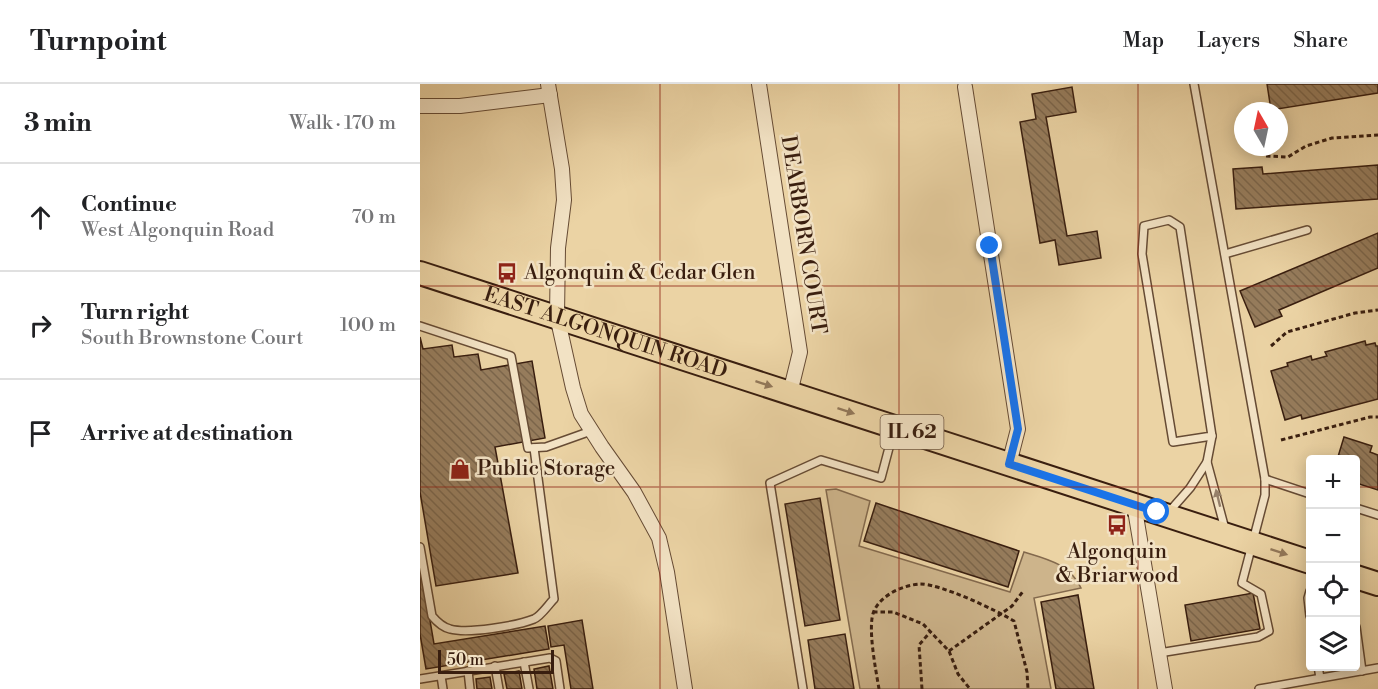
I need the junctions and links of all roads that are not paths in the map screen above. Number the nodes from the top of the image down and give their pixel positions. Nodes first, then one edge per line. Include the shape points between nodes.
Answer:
1 (759, 84) edge
2 (1194, 84) edge
3 (965, 87) dead end
4 (549, 89) edge
5 (420, 106) edge
6 (1307, 230) dead end
7 (1225, 254) junction
8 (420, 273) edge
9 (557, 316) junction
10 (420, 326) edge
11 (790, 393) junction
12 (895, 426) junction
13 (591, 430) junction
14 (1212, 436) junction
15 (534, 448) junction
16 (1207, 462) junction
17 (1009, 464) junction
18 (1265, 479) junction
19 (1306, 492) edge
20 (1134, 504) junction
21 (1359, 509) edge
22 (1167, 515) junction
23 (1378, 515) edge
24 (1226, 535) junction
25 (1254, 544) junction
26 (420, 547) edge
27 (1306, 560) edge
28 (1360, 578) edge
29 (1378, 584) edge
30 (1159, 653) junction
31 (1360, 656) edge
32 (524, 662) junction
33 (495, 666) junction
34 (1378, 669) edge
35 (468, 671) junction
36 (1319, 671) edge
37 (1362, 671) junction
38 (441, 676) junction
39 (1320, 678) junction
40 (420, 679) edge
41 (443, 689) edge
42 (470, 689) edge
43 (499, 689) edge
44 (529, 689) edge
45 (560, 689) edge
46 (685, 689) edge
47 (803, 689) edge
48 (1165, 689) edge
49 (1259, 689) edge

1 - 11 street, DEARBORN COURT via 800,352
2 - 7 lane
3 - 17 street via 1018,429
4 - 5 street via 460,106
4 - 9 street via 564,200 558,248
6 - 7 lane
7 - 18 lane
8 - 9 main road, EAST ALGONQUIN ROAD / IL 62
9 -> 11 main road, EAST ALGONQUIN ROAD / IL 62
9 - 13 street via 573,388
10 - 15 lane via 511,356 528,448
11 -> 12 main road, IL 62
12 - 17 main road, IL 62
12 - 47 lane via 881,478 821,460 770,483
13 - 15 lane
13 - 46 street via 634,492 659,538
14 - 14 lane via 1180,227 1169,220 1144,226 1142,254 1173,442
14 - 16 lane
15 - 26 lane via 554,599 535,618 465,632 438,623 432,616
16 - 22 lane
24 -> 16 lane
17 - 20 main road, IL 62
18 - 19 lane
18 - 25 lane
20 - 22 main road, IL 62
20 - 30 street
21 - 23 lane
22 - 24 main road, IL 62
24 - 25 main road, IL 62
25 -> 27 main road, IL 62
25 - 30 lane via 1242,583 1261,594 1269,631 1258,637
28 - 29 main road
30 - 48 street
31 - 37 lane
32 - 33 lane
32 - 44 lane
32 - 45 lane via 550,658 555,661
33 - 35 lane
33 - 43 lane
34 - 37 lane
35 - 38 lane
35 - 42 lane
36 - 39 lane
37 - 39 lane
38 - 40 lane
38 - 41 lane
39 - 49 lane

